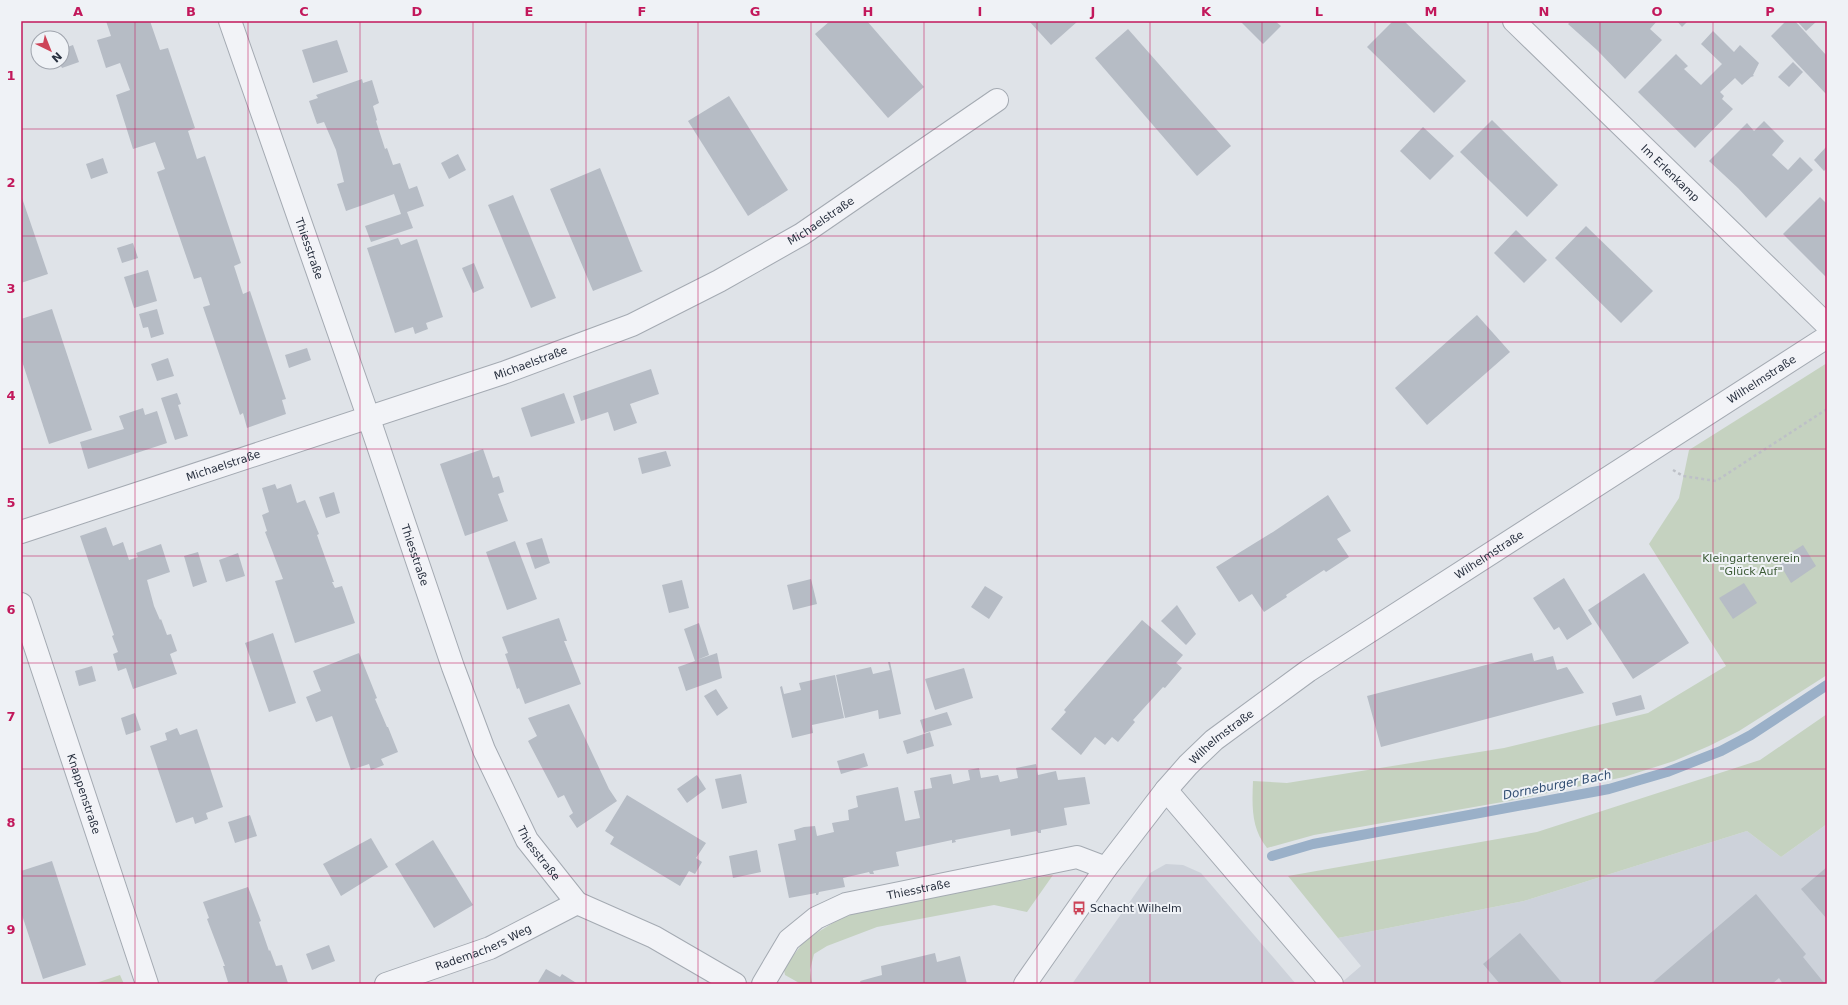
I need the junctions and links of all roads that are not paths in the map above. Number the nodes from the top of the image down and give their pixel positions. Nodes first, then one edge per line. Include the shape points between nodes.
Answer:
1 (230, 21) edge
2 (1514, 21) edge
3 (997, 100) dead end
4 (1827, 325) edge
5 (1827, 337) edge
6 (368, 416) junction
7 (21, 532) edge
8 (21, 604) edge
9 (1166, 790) junction
10 (1106, 868) junction
11 (577, 903) junction
12 (147, 984) edge
13 (386, 984) edge
14 (735, 984) edge
15 (763, 984) edge
16 (1025, 984) edge
17 (1332, 984) edge

1 - 6 street, Thiesstraße
2 - 4 street, Im Erlenkamp
3 - 6 street, Michaelstraße via 802,234 719,281 632,325 503,373
5 - 9 street, Wilhelmstraße via 1308,671 1214,740
6 - 7 street, Michaelstraße
6 - 11 street, Thiesstraße via 453,667 484,750 527,840
8 - 12 street, Knappenstraße
9 - 10 street, Wilhelmstraße
9 - 17 street
10 - 15 street, Thiesstraße via 1077,857 846,904 816,918 789,940
10 - 16 street, Wilhelmstraße
11 - 13 street, Rademachers Weg via 490,948
11 - 14 street, Thiesstraße via 654,937

